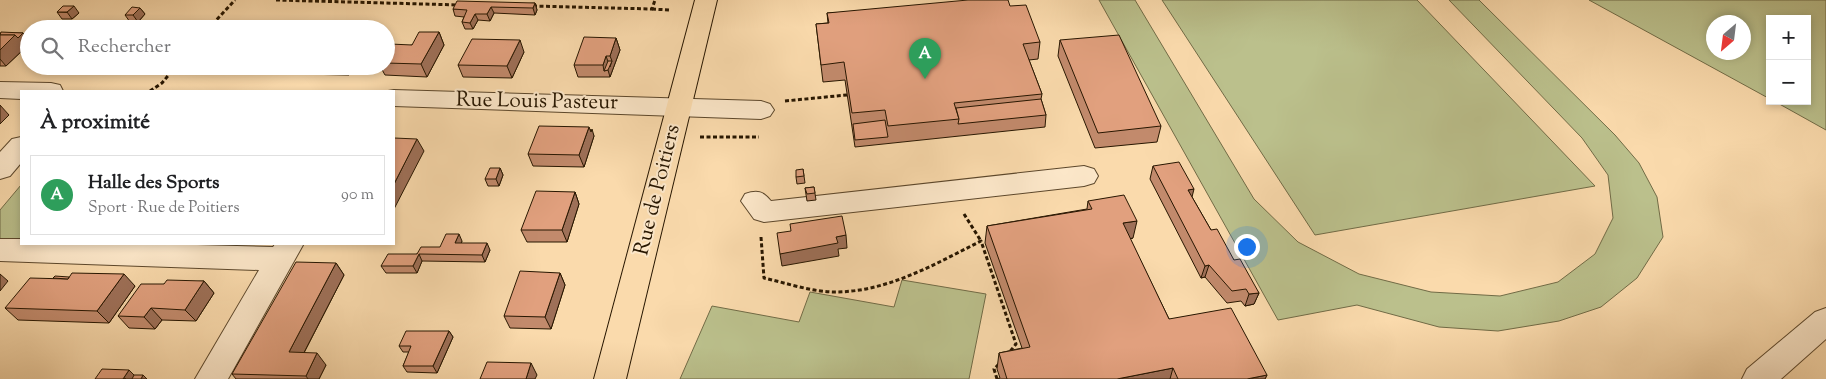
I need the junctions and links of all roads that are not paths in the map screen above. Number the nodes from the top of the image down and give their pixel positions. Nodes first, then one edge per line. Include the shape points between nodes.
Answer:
1 (706, 0) edge
2 (0, 90) edge
3 (20, 90) edge
4 (395, 98) edge
5 (679, 106) junction
6 (761, 110) dead end
7 (20, 147) edge
8 (0, 169) edge
9 (1084, 176) dead end
10 (760, 207) road end
11 (0, 250) edge
12 (285, 251) edge
13 (1826, 321) edge
14 (211, 379) edge
15 (610, 379) edge
16 (1758, 379) edge

1 - 5 main road, Rue de Poitiers
2 - 3 street
4 - 5 street, Rue Louis Pasteur
5 - 6 street, Rue Louis Pasteur
5 - 15 main road, Rue de Poitiers
7 - 8 street
9 - 10 street
11 - 12 street
12 - 14 street
13 - 16 street

